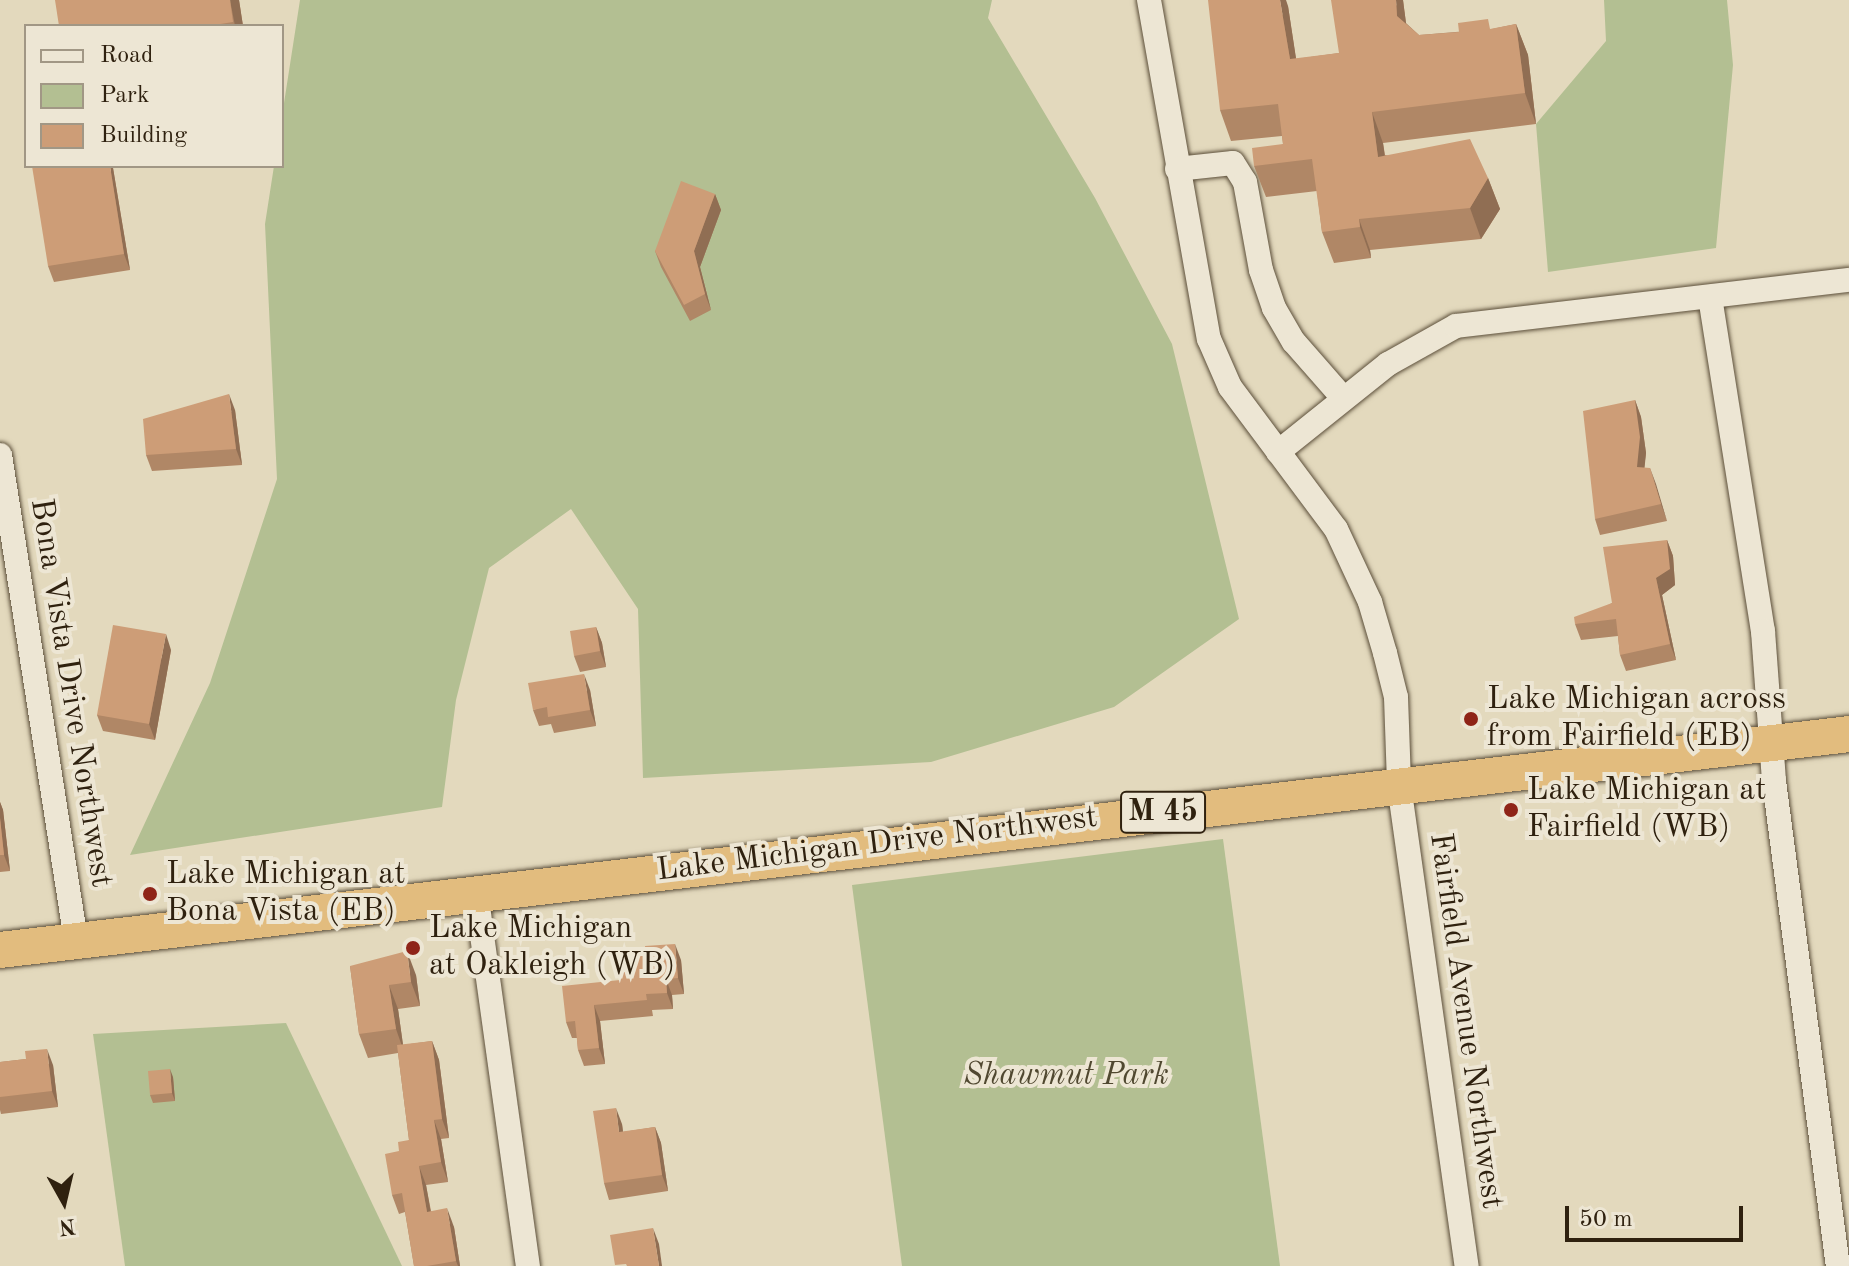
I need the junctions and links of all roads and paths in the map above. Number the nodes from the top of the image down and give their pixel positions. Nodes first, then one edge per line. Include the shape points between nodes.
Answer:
1 (1149, 0) edge
2 (1177, 169) junction
3 (1849, 280) edge
4 (1710, 297) junction
5 (1343, 398) junction
6 (1278, 452) junction
7 (0, 455) edge
8 (1849, 734) edge
9 (1774, 742) junction
10 (1399, 785) junction
11 (476, 892) junction
12 (76, 942) junction
13 (0, 950) edge
14 (528, 1266) edge
15 (1467, 1266) edge
16 (1838, 1266) edge

1 - 2 street, Fairfield Avenue Northwest
2 - 5 street via 1233,163 1245,182 1261,270 1274,308 1294,342
2 - 6 street, Fairfield Avenue Northwest via 1209,339 1230,387
3 - 4 street
4 - 5 street via 1456,326 1388,364
4 - 9 street via 1763,631
5 - 6 street
6 - 10 street, Fairfield Avenue Northwest via 1336,529 1370,602 1396,697
7 - 12 street, Bona Vista Drive Northwest
8 - 9 highway, Lake Michigan Drive Northwest / M 45
9 - 10 highway, Lake Michigan Drive Northwest / M 45
9 - 16 street via 1774,781
10 - 11 highway, Lake Michigan Drive Northwest / M 45
10 - 15 street, Fairfield Avenue Northwest
11 - 12 highway, Lake Michigan Drive Northwest / M 45
11 - 14 street
12 - 13 highway, Lake Michigan Drive Northwest / M 45

